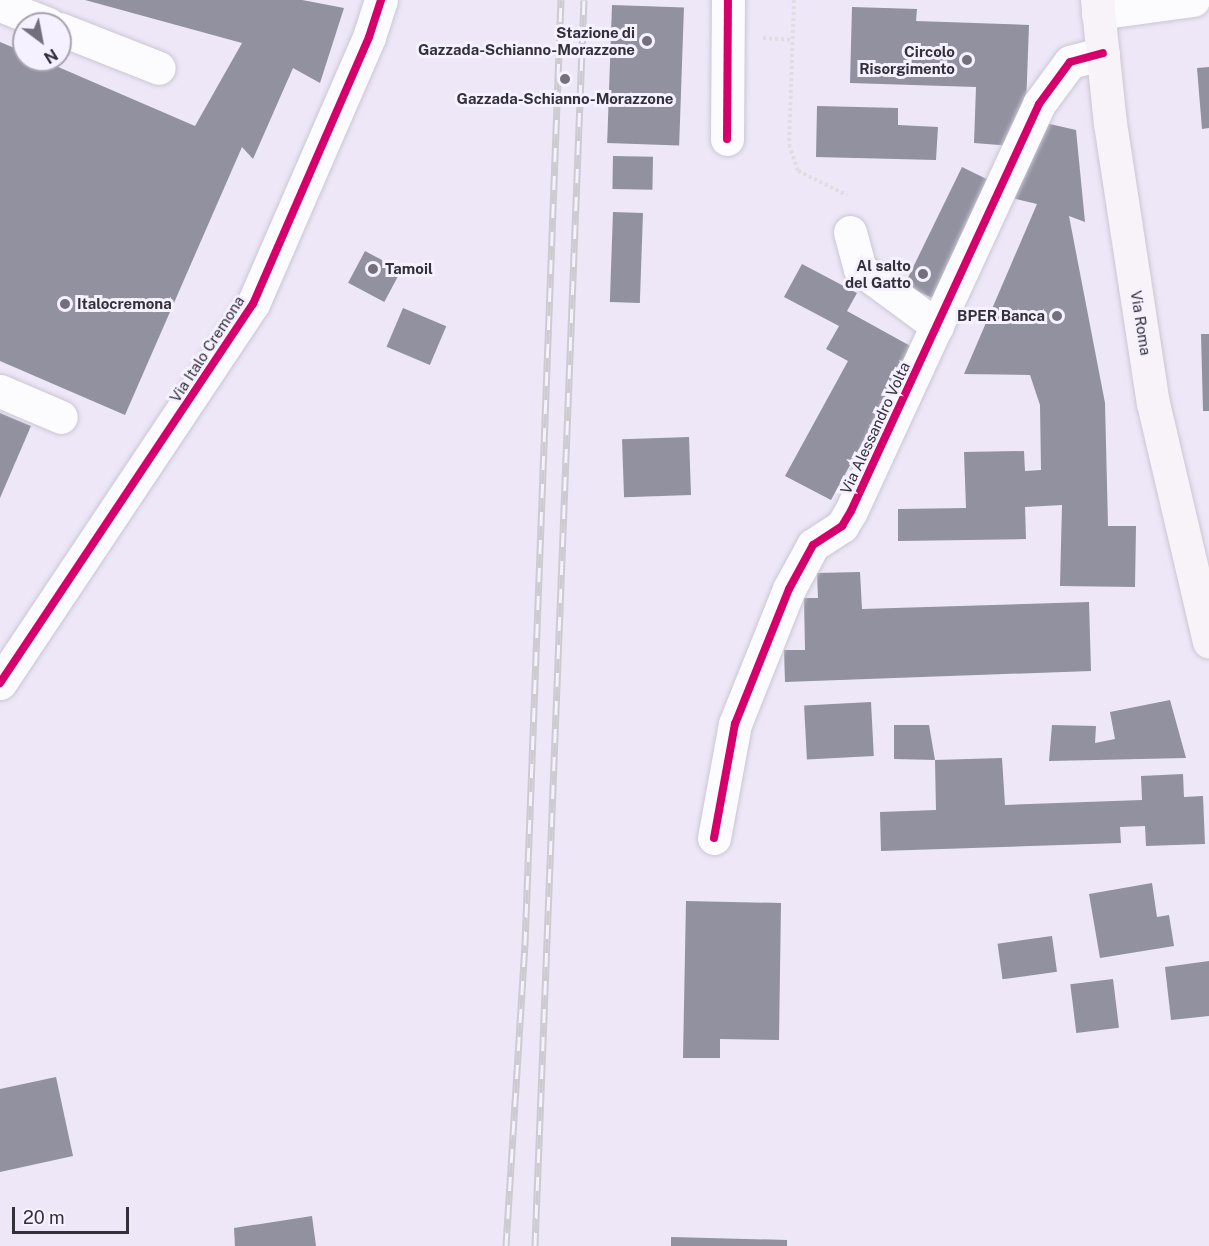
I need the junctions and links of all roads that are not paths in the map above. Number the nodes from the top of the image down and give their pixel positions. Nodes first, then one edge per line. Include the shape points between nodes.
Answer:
1 (381, 0) edge
2 (728, 0) edge
3 (1192, 0) edge
4 (0, 5) edge
5 (1098, 7) edge
6 (18, 12) edge
7 (72, 34) edge
8 (1103, 53) junction
9 (159, 68) dead end
10 (728, 139) dead end
11 (850, 232) road end
12 (937, 326) junction
13 (0, 391) edge
14 (61, 417) dead end
15 (1209, 642) edge
16 (0, 683) edge
17 (714, 838) dead end

1 - 16 street, Via Italo Cremona via 369,37 253,304
2 - 10 street
3 - 5 street
4 - 6 street
5 - 8 main road, Via Roma
7 - 9 street
8 - 12 street, Via Alessandro Volta via 1070,62 1040,105
8 - 15 main road, Via Roma via 1153,403
11 - 12 street via 860,269
12 - 17 street, Via Alessandro Volta via 851,512 842,526 813,545 789,589 735,724
13 - 14 street

